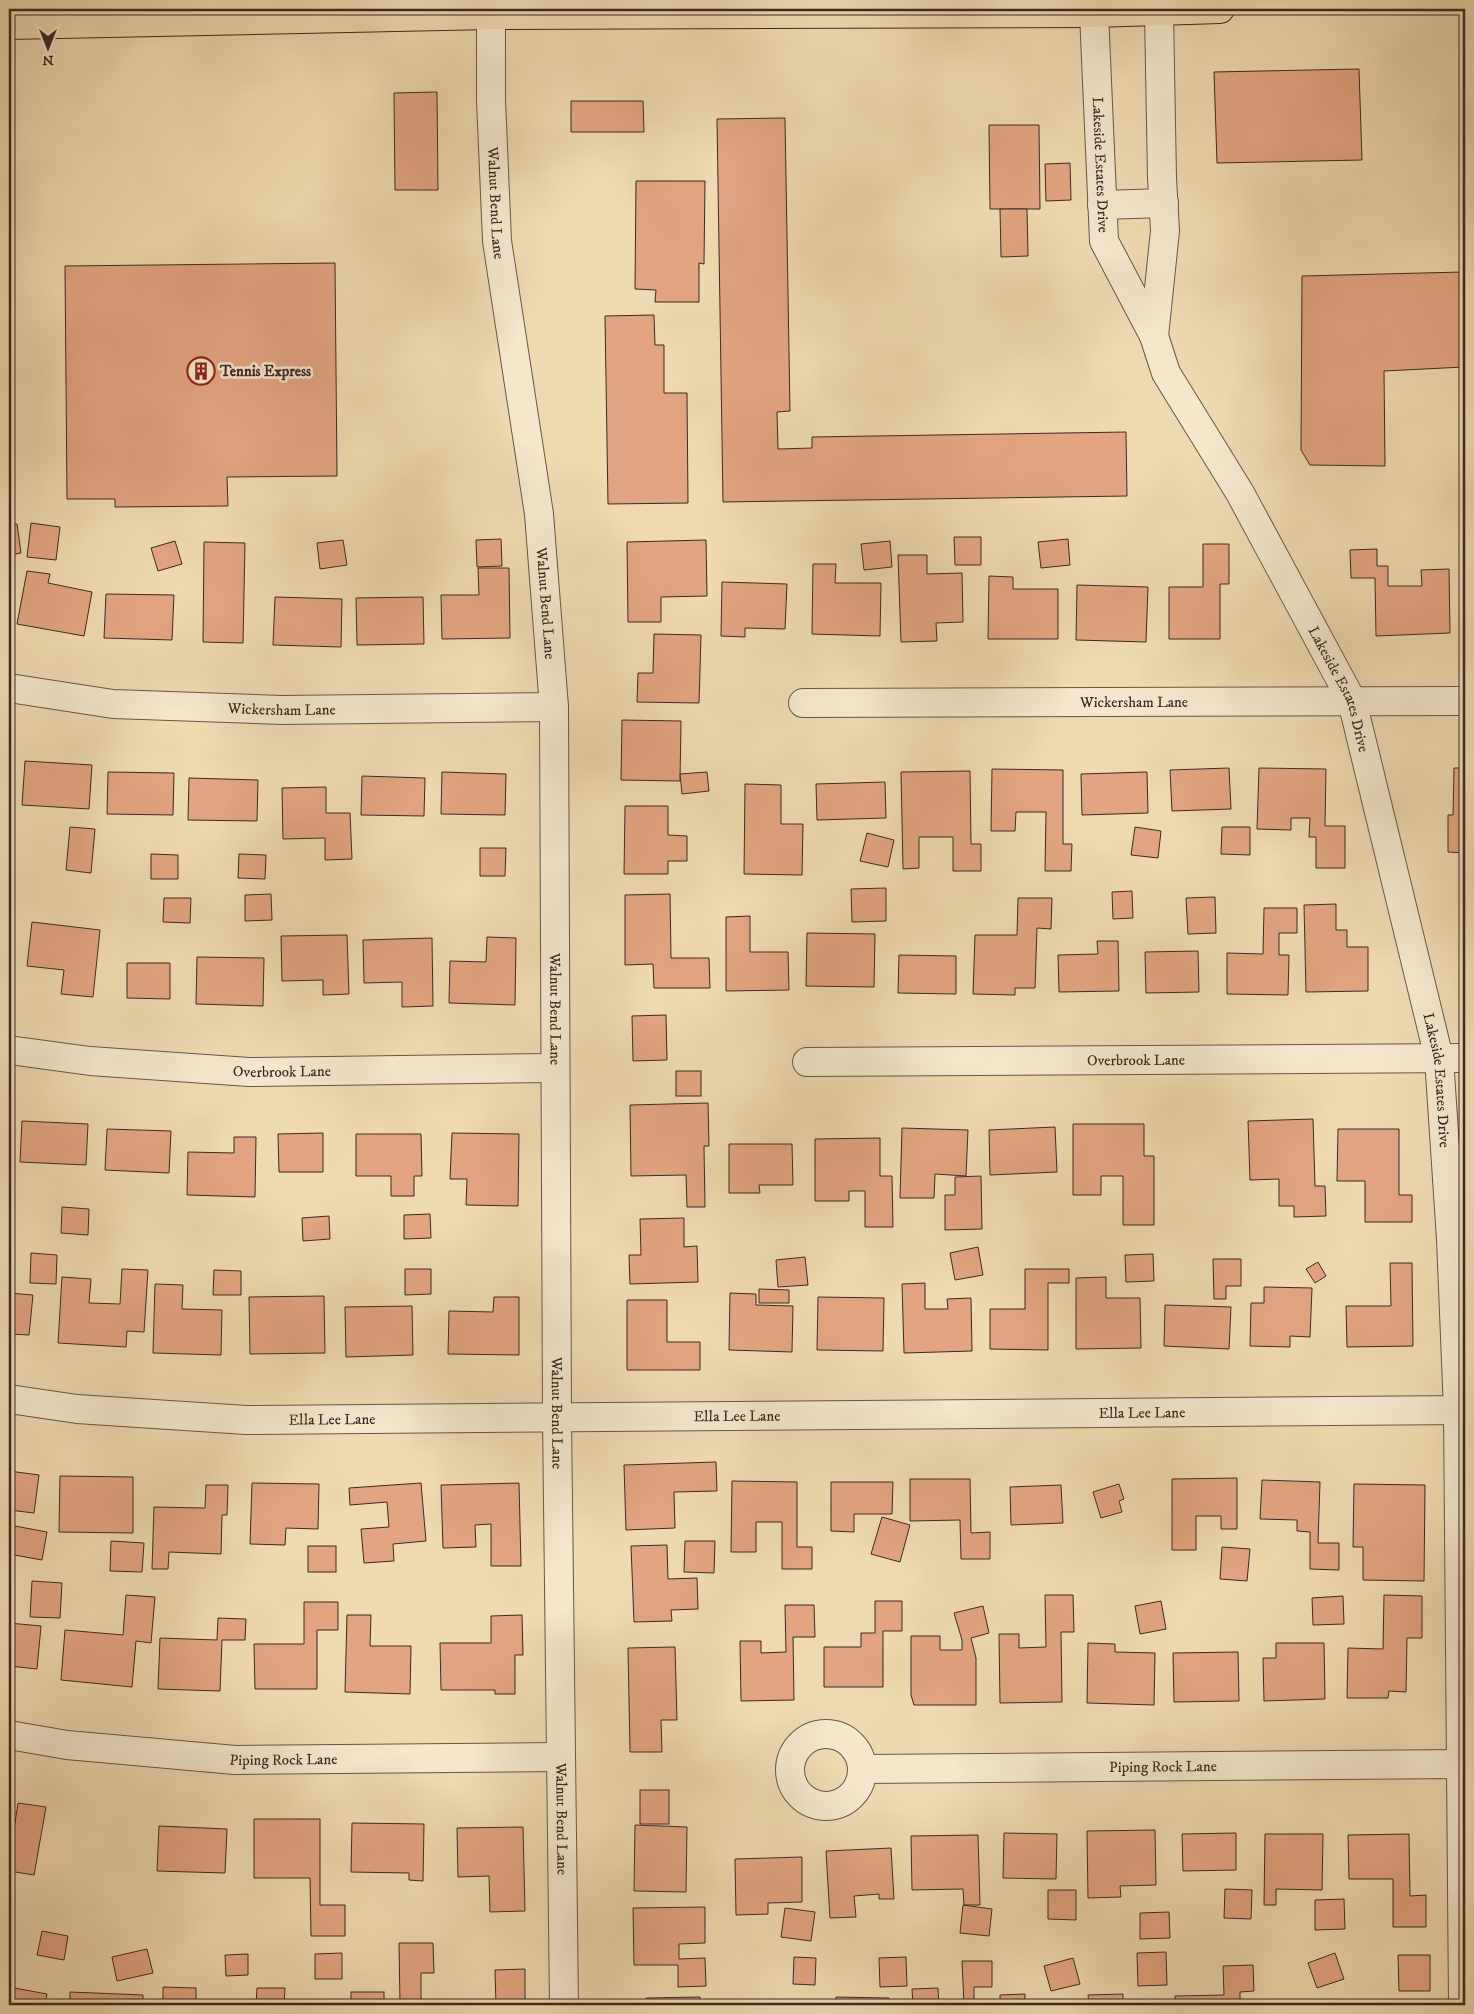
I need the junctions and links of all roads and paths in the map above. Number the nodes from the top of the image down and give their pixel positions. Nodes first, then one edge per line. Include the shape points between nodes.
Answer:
1 (1220, 9) edge
2 (862, 11) edge
3 (1097, 11) edge
4 (1160, 12) junction
5 (491, 15) junction
6 (9, 25) edge
7 (1164, 203) junction
8 (1102, 205) junction
9 (1154, 336) junction
10 (9, 688) edge
11 (1352, 701) junction
12 (1465, 701) edge
13 (803, 703) dead end
14 (554, 706) junction
15 (9, 1050) edge
16 (1452, 1058) edge
17 (807, 1062) dead end
18 (555, 1068) junction
19 (9, 1398) edge
20 (1462, 1410) edge
21 (557, 1418) junction
22 (9, 1735) edge
23 (560, 1757) junction
24 (1462, 1764) edge
25 (862, 1769) dead end
26 (564, 2005) edge
27 (1463, 2005) edge

1 - 4 main road
2 - 3 main road
2 - 5 main road
3 - 4 main road
3 - 8 street, Lakeside Estates Drive
4 - 7 street, Lakeside Estates Drive
5 - 6 main road
5 - 14 street, Walnut Bend Lane via 497,241 539,514
7 - 8 street
7 - 9 street, Lakeside Estates Drive via 1166,230
8 - 9 street, Lakeside Estates Drive via 1104,241
9 - 11 street, Lakeside Estates Drive via 1166,373 1240,493
10 - 14 street, Wickersham Lane via 113,704 261,709
11 - 12 street, Wickersham Lane
11 - 13 street, Wickersham Lane
11 - 16 street, Lakeside Estates Drive
14 - 18 street, Walnut Bend Lane
15 - 18 street, Overbrook Lane via 90,1061 249,1072
16 - 17 street, Overbrook Lane
16 - 20 street, Lakeside Estates Drive via 1450,1239
18 - 21 street, Walnut Bend Lane
19 - 21 street, Ella Lee Lane via 77,1409 246,1420
20 - 21 street, Ella Lee Lane
20 - 24 street, Lakeside Estates Drive
21 - 23 street, Walnut Bend Lane
22 - 23 street, Piping Rock Lane via 67,1745 235,1760
23 - 26 street, Walnut Bend Lane
24 - 25 street, Piping Rock Lane
24 - 27 street, Lakeside Estates Drive

